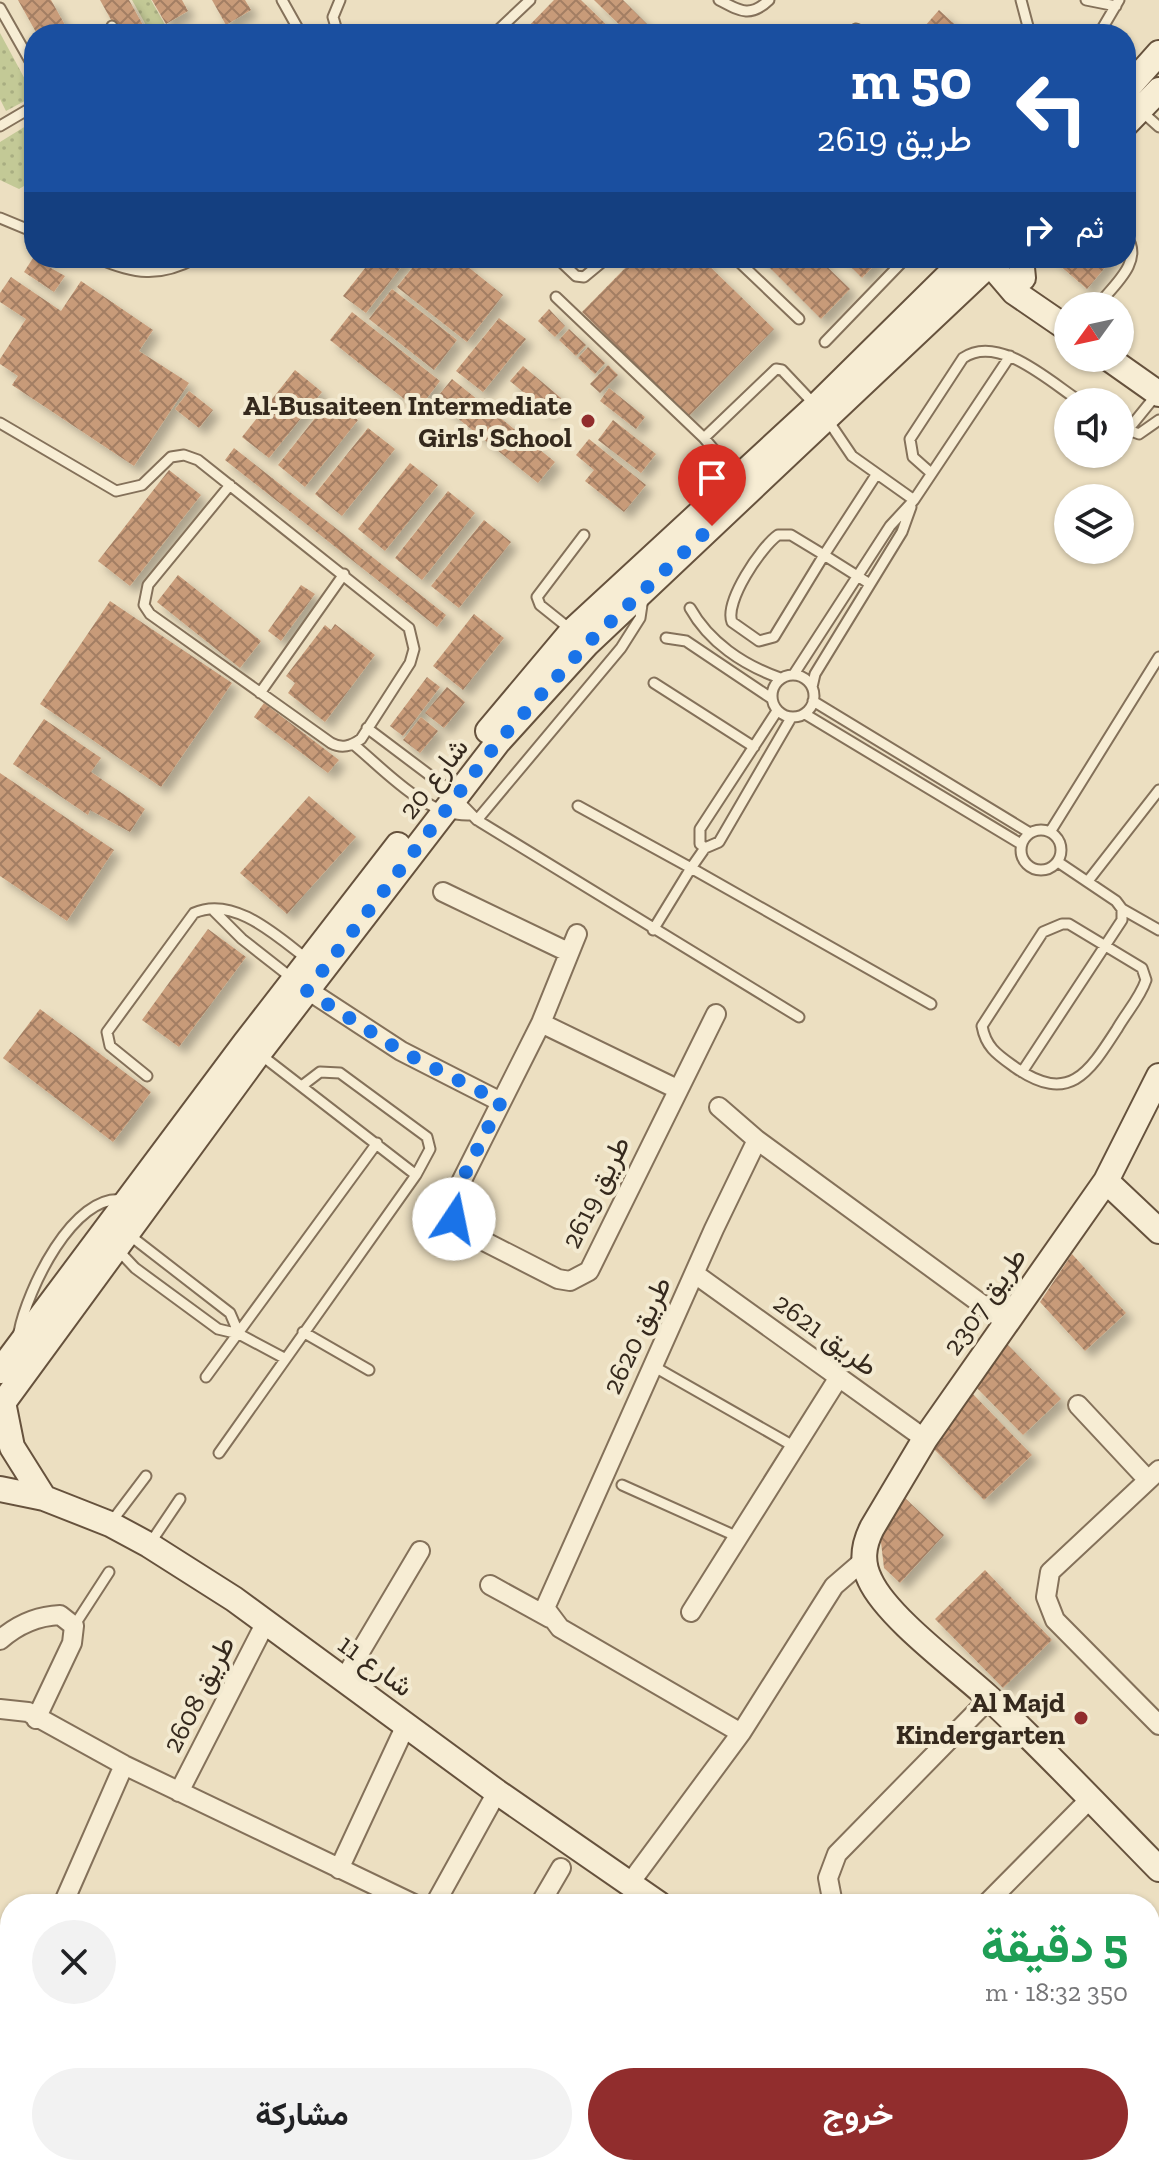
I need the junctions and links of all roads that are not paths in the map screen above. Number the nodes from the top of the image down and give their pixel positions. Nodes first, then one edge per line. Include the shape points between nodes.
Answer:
1 (282, 0) edge
2 (340, 0) edge
3 (530, 0) edge
4 (719, 0) edge
5 (769, 0) edge
6 (1021, 0) edge
7 (1086, 0) edge
8 (1117, 3) edge
9 (0, 8) edge
10 (295, 24) edge
11 (335, 24) edge
12 (505, 24) edge
13 (1027, 24) edge
14 (1105, 24) edge
15 (24, 50) edge
16 (1159, 53) edge
17 (1159, 90) edge
18 (1136, 98) edge
19 (1136, 105) edge
20 (1136, 111) edge
21 (24, 112) edge
22 (0, 126) edge
23 (1159, 127) edge
24 (0, 218) edge
25 (24, 228) edge
26 (126, 268) edge
27 (175, 268) edge
28 (568, 268) edge
29 (595, 268) edge
30 (745, 268) edge
31 (896, 268) edge
32 (978, 268) edge
33 (980, 268) edge
34 (1127, 268) edge
35 (1020, 276) edge
36 (958, 292) junction
37 (1108, 292) edge
38 (556, 297) dead end
39 (1054, 315) edge
40 (799, 319) dead end
41 (825, 342) dead end
42 (1010, 356) junction
43 (1127, 372) edge
44 (1059, 388) edge
45 (1158, 394) edge
46 (821, 413) junction
47 (1134, 418) edge
48 (1159, 420) edge
49 (0, 423) edge
50 (1134, 431) edge
51 (704, 438) junction
52 (931, 473) junction
53 (876, 475) junction
54 (738, 478) junction
55 (230, 485) junction
56 (914, 500) junction
57 (584, 535) dead end
58 (824, 555) junction
59 (344, 574) junction
60 (857, 575) junction
61 (870, 584) junction
62 (644, 591) junction
63 (690, 608) dead end
64 (572, 631) junction
65 (666, 638) dead end
66 (1159, 657) edge
67 (794, 674) junction
68 (780, 678) junction
69 (654, 683) dead end
70 (812, 687) junction
71 (260, 693) junction
72 (771, 698) junction
73 (813, 701) junction
74 (777, 711) junction
75 (805, 714) junction
76 (791, 718) junction
77 (367, 728) junction
78 (353, 744) junction
79 (754, 747) junction
80 (1159, 790) edge
81 (453, 806) junction
82 (578, 806) dead end
83 (1050, 832) junction
84 (1030, 833) junction
85 (1021, 844) junction
86 (705, 848) junction
87 (1058, 862) junction
88 (691, 868) junction
89 (1088, 881) junction
90 (443, 892) dead end
91 (1122, 909) junction
92 (214, 911) junction
93 (653, 930) junction
94 (1159, 930) edge
95 (577, 934) dead end
96 (1107, 946) junction
97 (568, 952) junction
98 (316, 965) junction
99 (300, 985) junction
100 (931, 1004) dead end
101 (716, 1014) dead end
102 (799, 1017) dead end
103 (541, 1023) junction
104 (252, 1048) junction
105 (1022, 1072) junction
106 (147, 1076) dead end
107 (1159, 1076) edge
108 (303, 1085) junction
109 (677, 1089) junction
110 (501, 1102) junction
111 (719, 1107) dead end
112 (757, 1140) junction
113 (377, 1143) junction
114 (416, 1175) junction
115 (1106, 1181) junction
116 (128, 1200) junction
117 (1159, 1231) edge
118 (117, 1239) junction
119 (695, 1274) junction
120 (1006, 1322) junction
121 (303, 1332) junction
122 (239, 1334) junction
123 (16, 1348) junction
124 (284, 1358) junction
125 (653, 1366) junction
126 (369, 1370) dead end
127 (0, 1371) edge
128 (206, 1377) dead end
129 (839, 1377) junction
130 (1, 1405) edge
131 (1078, 1405) dead end
132 (925, 1439) junction
133 (795, 1447) junction
134 (219, 1453) dead end
135 (0, 1473) edge
136 (1153, 1475) edge
137 (146, 1476) dead end
138 (622, 1485) dead end
139 (0, 1489) edge
140 (44, 1498) junction
141 (180, 1499) dead end
142 (0, 1501) edge
143 (110, 1524) junction
144 (738, 1537) junction
145 (149, 1545) junction
146 (420, 1551) dead end
147 (863, 1561) junction
148 (109, 1572) dead end
149 (490, 1585) dead end
150 (691, 1612) dead end
151 (550, 1618) junction
152 (266, 1622) junction
153 (74, 1626) junction
154 (0, 1640) edge
155 (344, 1679) junction
156 (1159, 1697) edge
157 (989, 1699) junction
158 (0, 1709) edge
159 (1144, 1710) junction
160 (36, 1719) junction
161 (406, 1725) junction
162 (1159, 1725) edge
163 (741, 1733) junction
164 (124, 1765) junction
165 (179, 1792) junction
166 (497, 1792) junction
167 (1090, 1799) junction
168 (561, 1868) dead end
169 (339, 1869) junction
170 (1159, 1869) edge
171 (73, 1894) edge
172 (393, 1894) edge
173 (441, 1894) edge
174 (546, 1894) edge
175 (638, 1894) edge
176 (642, 1894) edge
177 (831, 1894) edge
178 (996, 1894) edge

1 - 10 lane
2 - 11 lane
3 - 12 lane
4 - 5 lane via 746,13
6 - 13 lane
7 - 8 lane
8 - 14 lane
9 - 15 lane
16 - 18 main road
17 - 19 main road
20 - 23 lane
21 - 22 lane
24 - 25 lane
26 - 27 lane via 143,274
28 - 29 lane via 584,277
30 - 40 lane
31 - 41 lane
32 - 46 main road, شارع 20
33 - 36 main road, شارع 20
34 - 37 lane
35 - 36 main road
35 - 39 main road
36 - 46 main road, شارع 20
38 - 51 lane
42 - 44 lane
42 - 52 lane
42 - 52 lane via 988,349 963,358 910,439 913,457
43 - 45 main road
45 - 47 lane
46 - 51 lane via 776,369
46 - 53 lane via 852,456
46 - 54 main road, شارع 20
46 - 62 main road, شارع 20
48 - 50 lane via 1146,433
49 - 55 lane via 116,491 142,485 165,460 177,455 198,460
51 - 54 lane
52 - 56 lane
53 - 56 lane
53 - 58 lane
54 - 64 main road, شارع 20
55 - 59 lane
55 - 71 lane via 145,590 144,605
56 - 60 lane
56 - 61 lane via 902,532
57 - 64 lane via 537,597
58 - 58 lane via 791,535 778,535 729,606 732,622 759,641 774,637
58 - 60 lane
59 - 71 lane
59 - 77 lane via 404,623 414,642 410,663
60 - 61 lane
60 - 67 lane
61 - 70 lane
62 - 81 main road, شارع 20 via 587,644 498,742
62 - 81 lane via 640,618 621,648
63 - 68 lane via 700,627 725,649
64 - 81 main road, شارع 20
65 - 72 lane via 686,641
66 - 83 lane
67 - 68 lane
67 - 70 lane
68 - 72 lane
69 - 79 lane
70 - 73 lane
71 - 78 lane via 335,745
72 - 74 lane
73 - 75 lane
73 - 84 lane
74 - 76 lane
74 - 79 lane
75 - 76 lane
75 - 85 lane
76 - 86 lane via 719,842
77 - 78 lane
77 - 81 lane
78 - 81 lane
79 - 86 lane via 700,829
80 - 89 lane
81 - 93 lane
81 - 98 main road, شارع 20
82 - 88 lane
83 - 84 lane
83 - 87 lane via 1060,842
84 - 85 lane
85 - 87 lane via 1022,858 1032,869 1046,870
86 - 88 lane
87 - 89 lane
88 - 93 lane
88 - 100 lane
89 - 91 lane
90 - 97 street
91 - 94 lane
91 - 96 lane via 1122,920
92 - 98 lane via 251,918
92 - 99 lane
92 - 106 lane via 190,917 109,1027 110,1046
93 - 102 lane
95 - 97 street, طريق 2619
96 - 105 lane
96 - 105 lane via 1142,968 1146,980 1092,1067 1053,1086
96 - 105 lane via 1069,924 1051,926 987,1015 984,1040
97 - 103 street, طريق 2619
98 - 99 main road, شارع 20
99 - 104 main road, شارع 20
99 - 110 street via 401,1051
101 - 109 street, طريق 2619
103 - 109 street
103 - 110 street, طريق 2619
104 - 108 lane
104 - 116 main road, شارع 20
104 - 118 main road, شارع 20
107 - 115 main road, طريق 2307
108 - 113 lane
108 - 114 lane via 320,1072 340,1073 427,1137 430,1149
109 - 110 street, طريق 2619 via 589,1271 570,1281 462,1230 454,1219 455,1194
111 - 112 street
112 - 119 street, طريق 2620
112 - 120 street
113 - 114 lane
113 - 122 lane
114 - 121 lane
115 - 117 main road
115 - 120 main road, طريق 2307
116 - 118 main road, شارع 20
116 - 123 lane via 106,1200 87,1210 57,1247 29,1295
118 - 122 lane via 230,1313
118 - 122 lane via 135,1268 218,1329
118 - 123 main road, شارع 20
118 - 130 main road, شارع 20
119 - 125 street, طريق 2620
119 - 129 street, طريق 2621
120 - 132 main road, طريق 2307
121 - 124 lane
121 - 126 lane
122 - 124 lane
122 - 128 lane
123 - 127 main road, شارع 20
124 - 134 lane
125 - 133 lane
125 - 151 street, طريق 2620 via 546,1602
129 - 132 street, طريق 2621
129 - 133 street
130 - 140 main road via 12,1447
131 - 136 street
132 - 147 main road, طريق 2307 via 872,1528
133 - 144 street
135 - 140 main road, شارع 11 via 27,1482
136 - 159 street via 1050,1572 1045,1584 1055,1620
137 - 143 lane
138 - 144 lane
139 - 140 main road, شارع 11
140 - 142 main road
140 - 143 main road, شارع 11
141 - 145 lane
143 - 145 main road, شارع 11
144 - 150 street
145 - 152 main road, شارع 11
146 - 155 street
147 - 157 main road via 871,1583 901,1618
147 - 163 street via 834,1586
148 - 153 lane
149 - 151 street
151 - 163 street
152 - 155 main road, شارع 11
152 - 165 street, طريق 2608
153 - 154 street via 60,1615 42,1617
153 - 160 street via 72,1643
155 - 161 main road, شارع 11
156 - 159 street
157 - 167 main road
157 - 177 street via 837,1854 828,1878
158 - 160 street, طريق 2608 via 28,1712
159 - 162 street
160 - 164 street, طريق 2608
161 - 166 main road, شارع 11
161 - 169 street
163 - 176 street
164 - 165 street, طريق 2608
164 - 171 street
165 - 169 street, طريق 2608
166 - 173 street
166 - 175 main road, شارع 11
167 - 170 main road
167 - 178 street
168 - 174 street
169 - 172 street, طريق 2608

